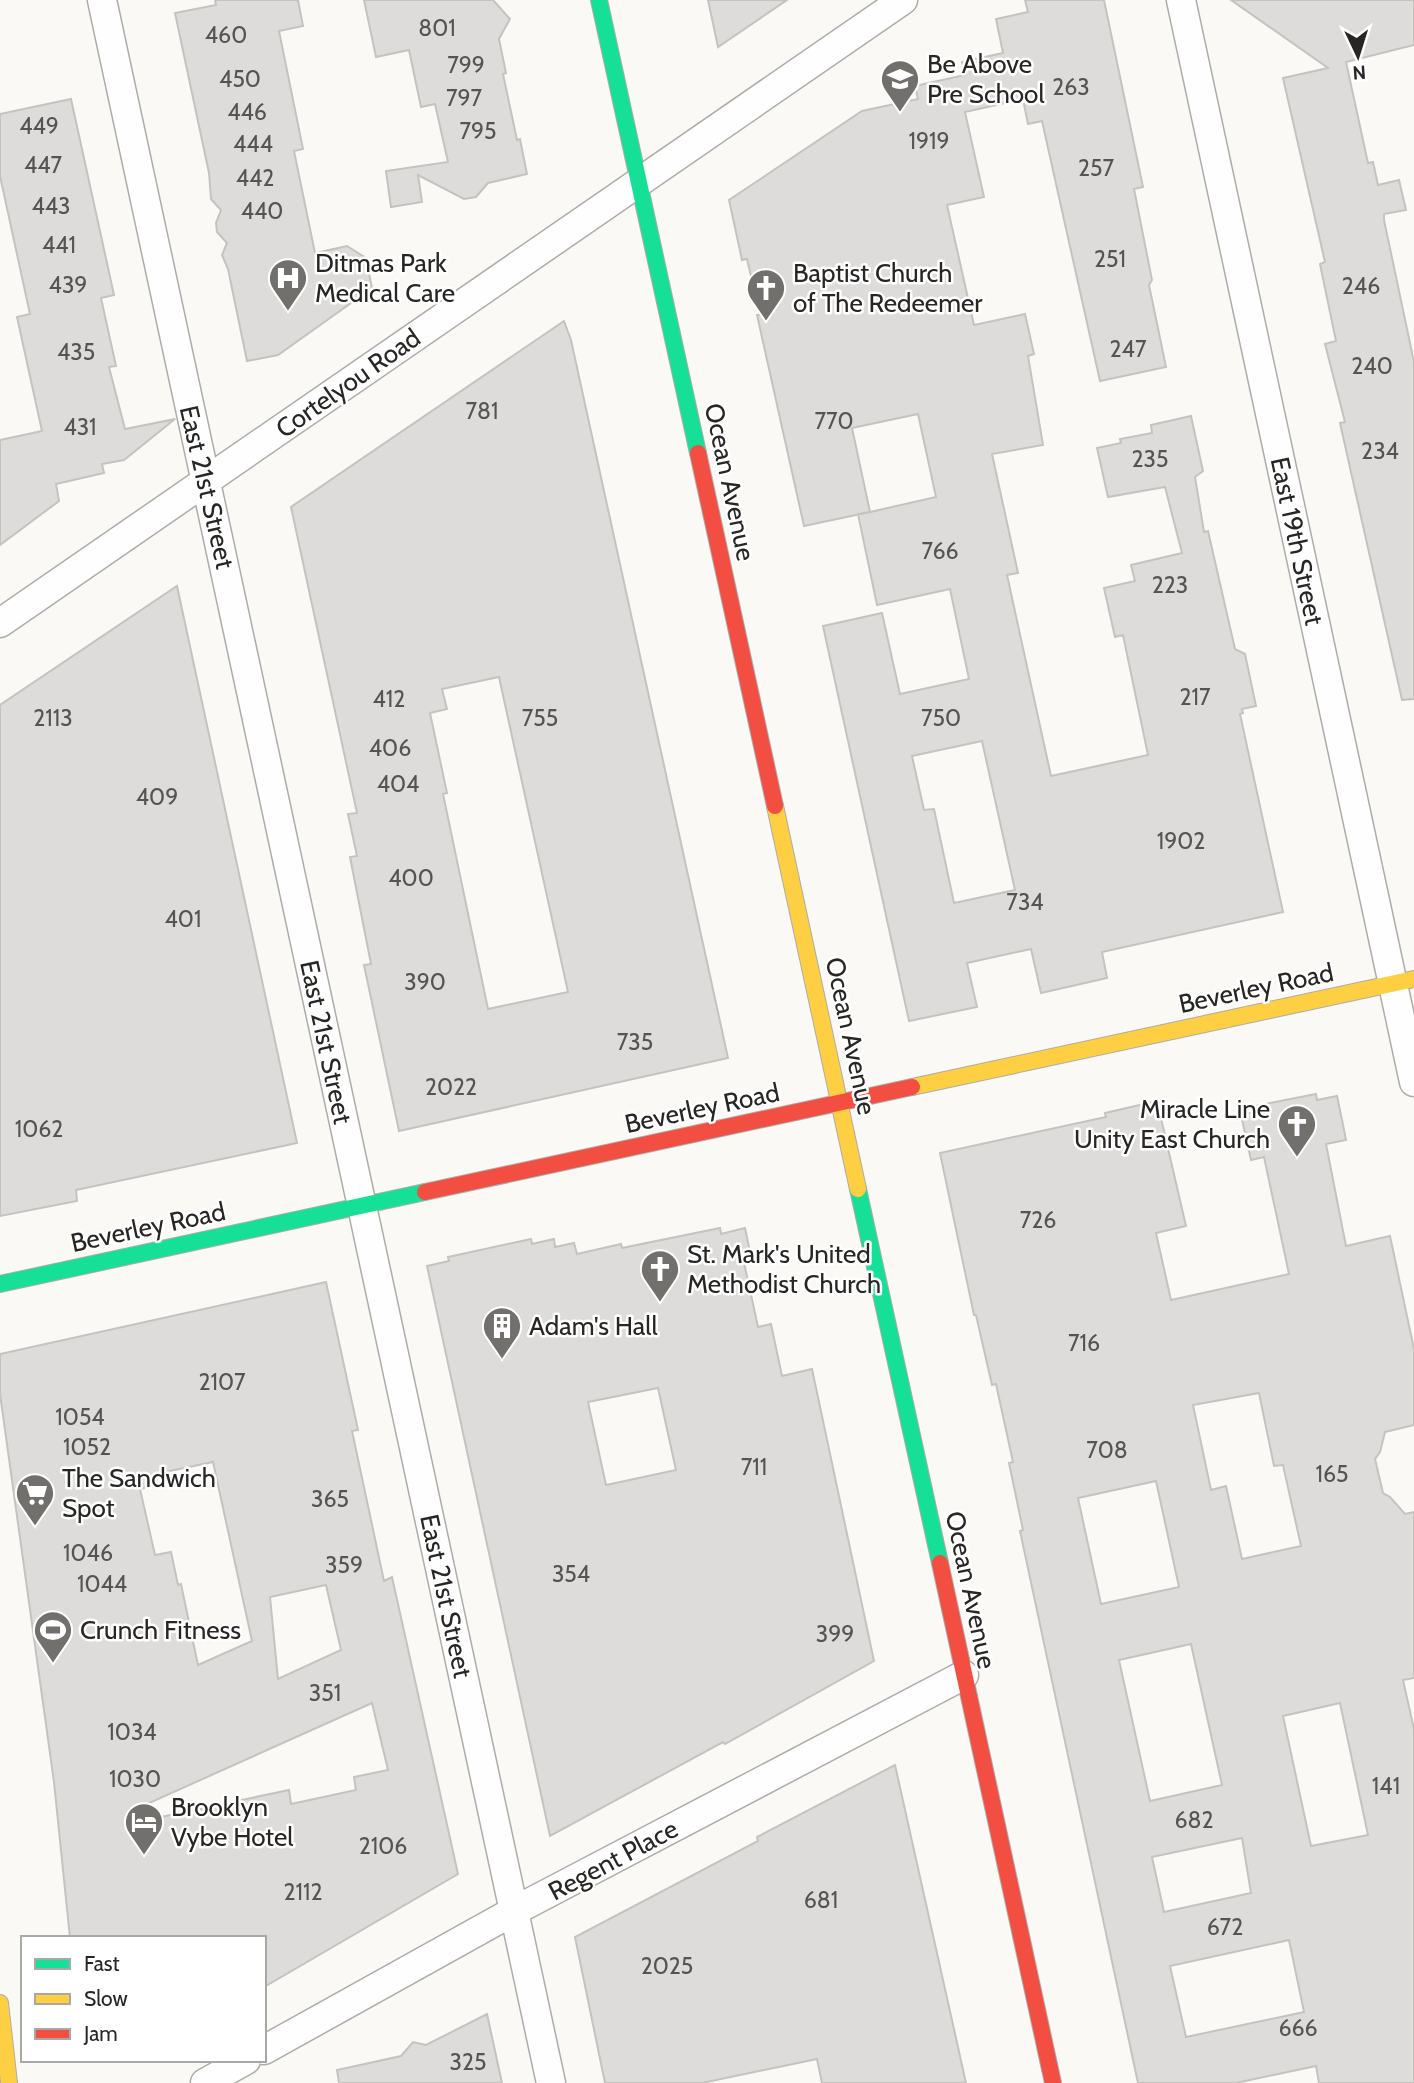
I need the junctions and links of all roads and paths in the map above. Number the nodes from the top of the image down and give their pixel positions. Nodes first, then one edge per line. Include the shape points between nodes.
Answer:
1 (102, 0) edge
2 (600, 0) edge
3 (903, 0) edge
4 (1181, 0) edge
5 (638, 183) junction
6 (204, 481) junction
7 (0, 624) edge
8 (1403, 981) edge
9 (1414, 1082) edge
10 (841, 1103) junction
11 (361, 1207) junction
12 (0, 1284) edge
13 (964, 1675) junction
14 (514, 1911) junction
15 (0, 2003) edge
16 (266, 2049) edge
17 (242, 2062) edge
18 (9, 2083) edge
19 (205, 2083) edge
20 (551, 2083) edge
21 (1053, 2083) edge

1 - 6 street, East 21st Street
2 - 5 main road, Ocean Avenue
3 - 5 street, Cortelyou Road
4 - 8 street, East 19th Street
5 - 6 street, Cortelyou Road
5 - 10 main road, Ocean Avenue
6 - 7 street, Cortelyou Road
6 - 11 street, East 21st Street
8 - 9 street, East 19th Street
8 - 10 main road, Beverley Road
10 - 11 main road, Beverley Road
10 - 13 main road, Ocean Avenue
11 - 12 main road, Beverley Road
11 - 14 street, East 21st Street
13 - 14 street, Regent Place
13 - 21 main road, Ocean Avenue
14 - 16 street, Regent Place
14 - 20 street, East 21st Street
15 - 18 main road
17 - 19 street

